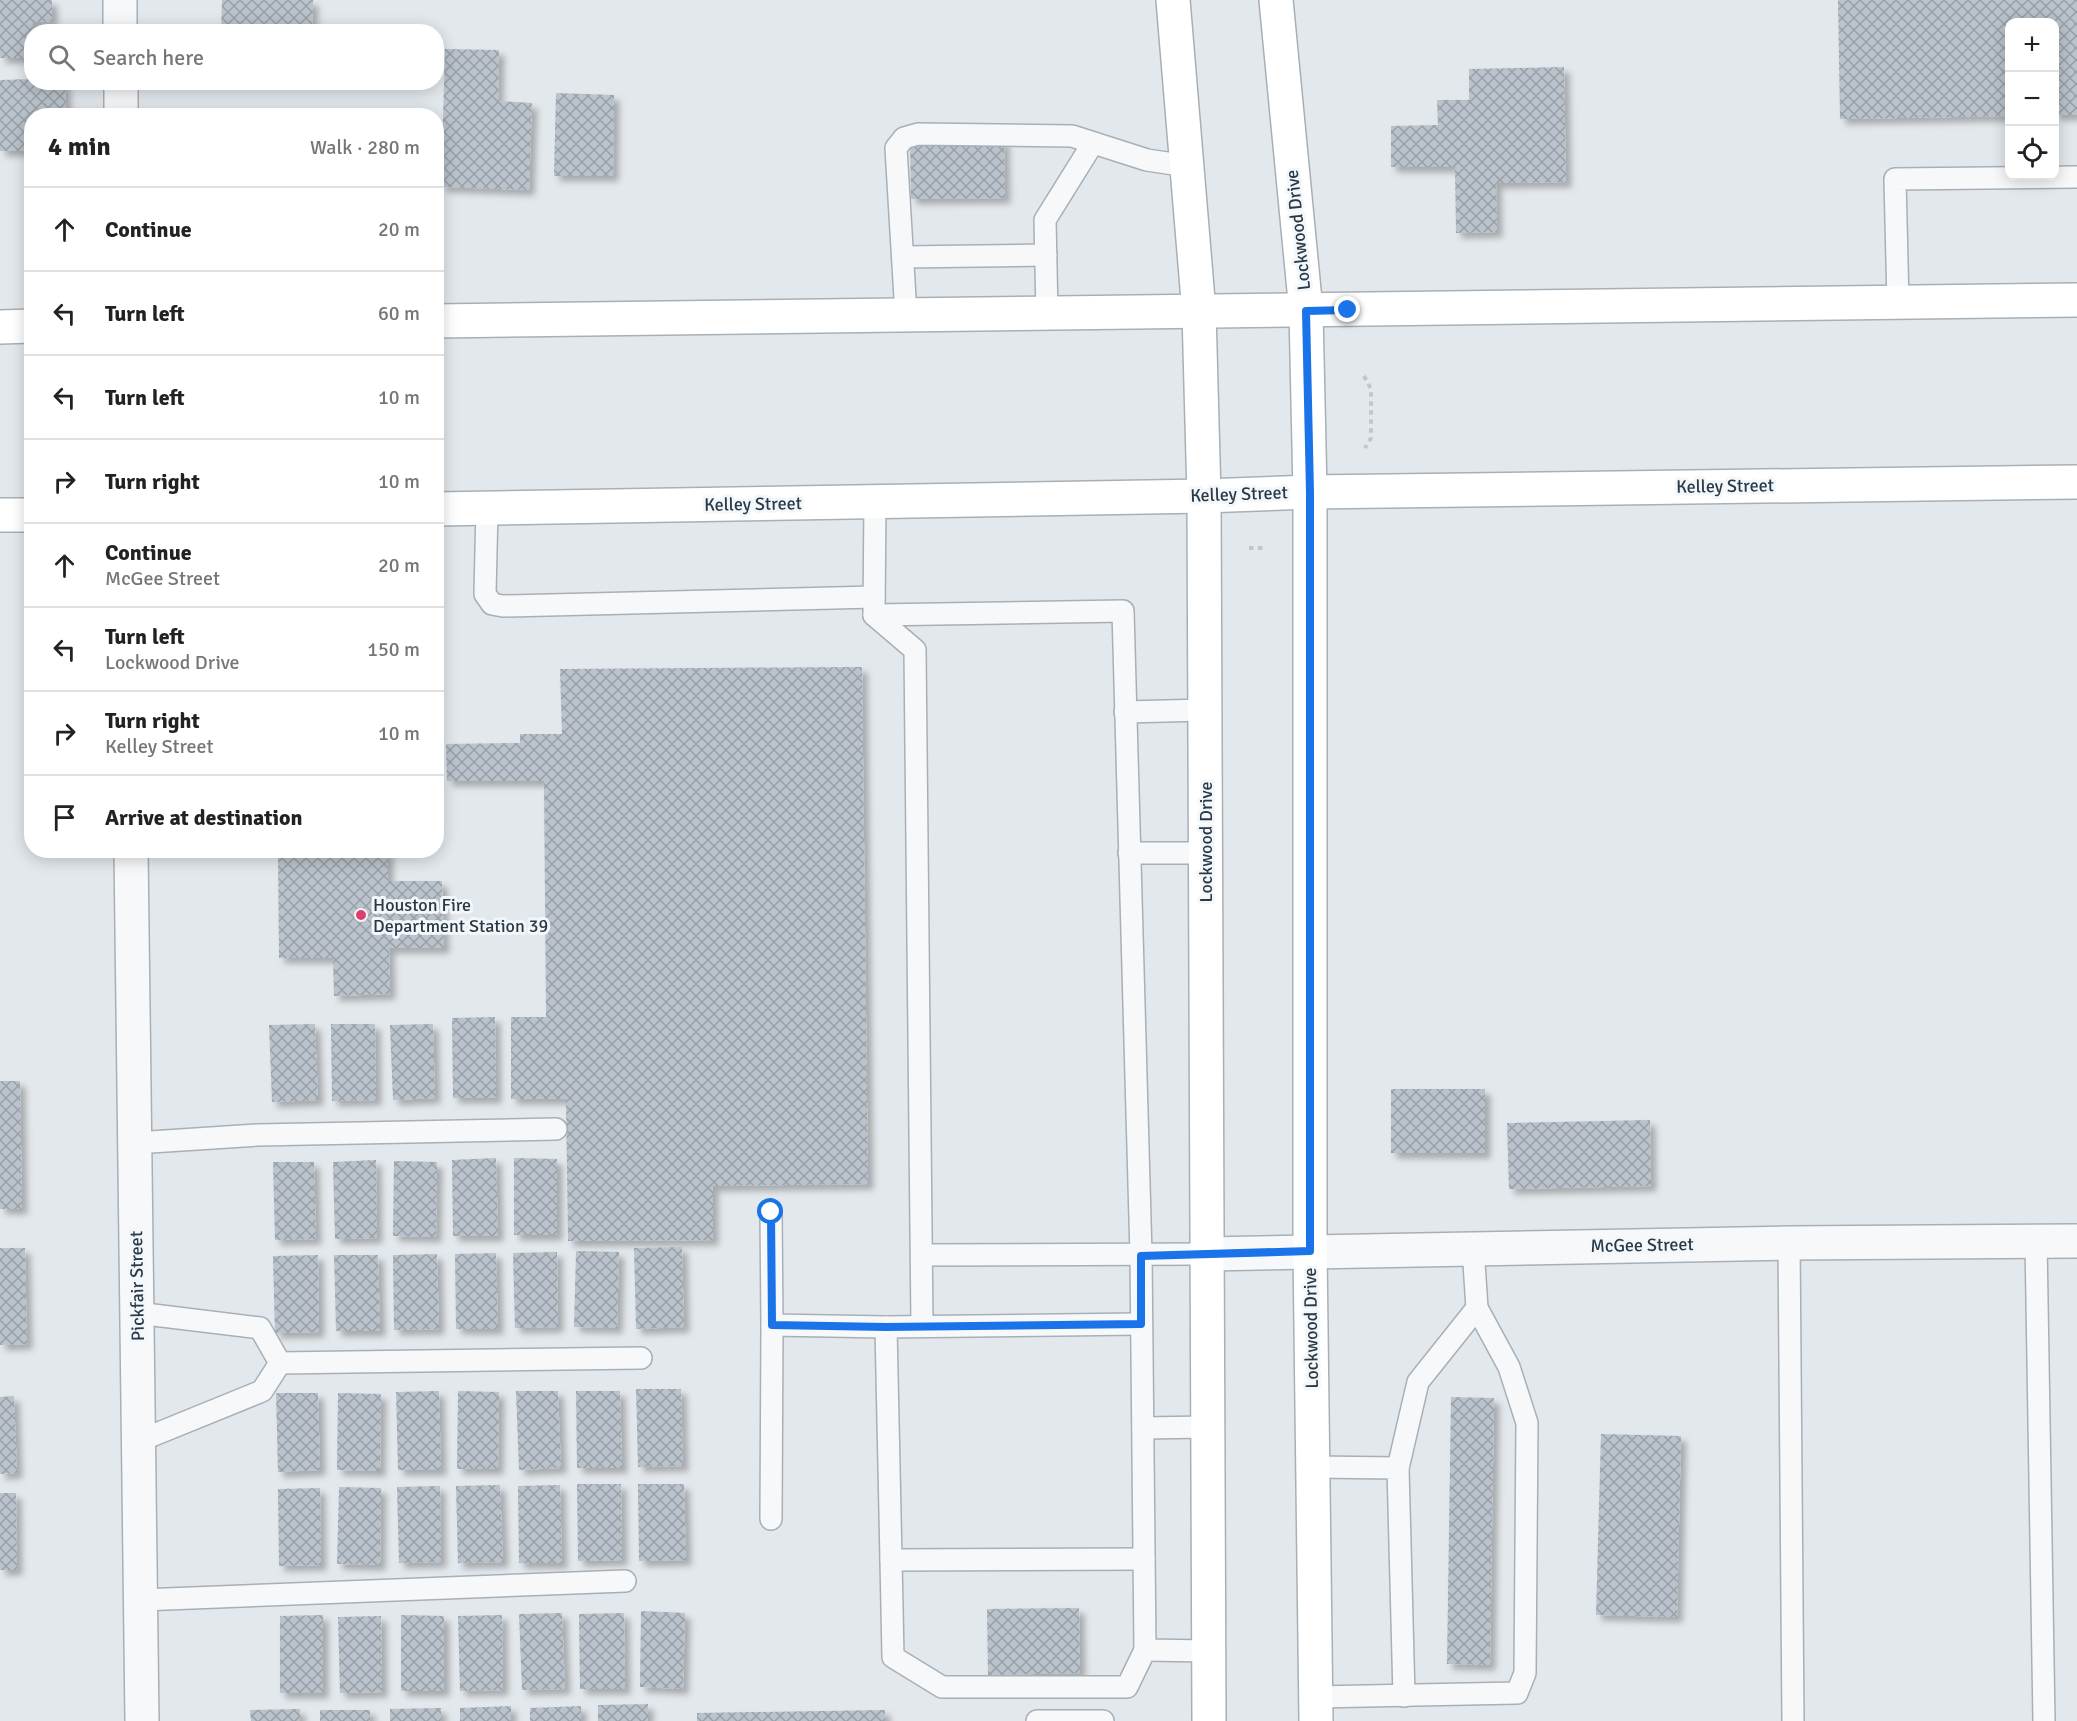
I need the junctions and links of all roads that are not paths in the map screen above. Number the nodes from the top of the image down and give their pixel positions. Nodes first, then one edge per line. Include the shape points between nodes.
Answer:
1 (120, 0) edge
2 (1173, 0) edge
3 (1276, 0) edge
4 (120, 24) edge
5 (121, 90) edge
6 (122, 108) edge
7 (1093, 143) junction
8 (1187, 166) junction
9 (2077, 177) edge
10 (1046, 255) junction
11 (903, 257) junction
12 (2077, 300) edge
13 (1898, 303) junction
14 (1306, 311) junction
15 (1199, 312) junction
16 (1047, 314) junction
17 (906, 315) junction
18 (444, 321) edge
19 (24, 326) edge
20 (0, 327) edge
21 (2077, 482) edge
22 (1310, 492) junction
23 (1204, 495) junction
24 (875, 501) junction
25 (487, 508) junction
26 (444, 509) edge
27 (0, 515) edge
28 (24, 515) edge
29 (873, 606) junction
30 (1205, 710) junction
31 (1125, 712) junction
32 (1129, 853) junction
33 (1206, 853) junction
34 (131, 858) edge
35 (556, 1129) dead end
36 (135, 1143) junction
37 (771, 1212) dead end
38 (2036, 1241) junction
39 (2077, 1241) edge
40 (1789, 1243) junction
41 (1473, 1248) junction
42 (1310, 1251) junction
43 (1208, 1254) junction
44 (923, 1255) junction
45 (1141, 1256) junction
46 (1477, 1308) junction
47 (137, 1313) junction
48 (1141, 1324) junction
49 (772, 1325) junction
50 (922, 1326) junction
51 (886, 1327) junction
52 (641, 1358) dead end
53 (280, 1363) junction
54 (1208, 1426) junction
55 (1143, 1428) junction
56 (139, 1441) junction
57 (1313, 1467) junction
58 (1398, 1468) junction
59 (771, 1519) dead end
60 (1144, 1559) junction
61 (891, 1560) junction
62 (625, 1581) dead end
63 (141, 1600) junction
64 (1145, 1650) junction
65 (1209, 1651) junction
66 (1404, 1696) junction
67 (1316, 1709) edge
68 (142, 1721) edge
69 (1037, 1721) edge
70 (1103, 1721) edge
71 (1209, 1721) edge
72 (1793, 1721) edge
73 (2044, 1721) edge

1 - 4 street
2 - 8 main road, Lockwood Drive
3 - 14 main road, Lockwood Drive
5 - 6 street
7 - 8 lane via 1148,160
7 - 10 lane via 1046,220
7 - 11 lane via 1072,136 918,134 904,138 896,148
8 - 15 main road, Lockwood Drive
9 - 13 lane via 1896,179
10 - 11 lane
10 - 16 lane
11 - 17 lane
12 - 13 main road
13 - 14 main road
14 - 15 main road
14 - 22 main road, Lockwood Drive
15 - 16 main road
15 - 23 main road, Lockwood Drive
16 - 17 main road
17 - 18 main road
19 - 20 main road
21 - 22 main road, Kelley Street
22 - 23 main road, Kelley Street
22 - 42 main road, Lockwood Drive
23 - 24 main road, Kelley Street
23 - 30 main road, Lockwood Drive
24 - 25 main road, Kelley Street
24 - 29 lane
25 - 26 main road, Kelley Street
25 - 29 lane via 485,594 492,604
27 - 28 main road
29 - 31 lane via 1123,611
29 - 44 lane via 915,650
30 - 31 lane
30 - 33 main road, Lockwood Drive
31 - 32 lane
32 - 33 lane
32 - 45 lane
33 - 43 main road, Lockwood Drive
34 - 36 street, Pickfair Street
35 - 36 lane via 258,1135
36 - 47 street, Pickfair Street
37 - 49 lane
38 - 39 street, McGee Street
38 - 40 street, McGee Street
38 - 73 lane
40 - 41 street, McGee Street
40 - 72 lane
41 - 42 street, McGee Street
41 - 46 lane
42 - 43 street, McGee Street
42 - 57 main road, Lockwood Drive
43 - 45 lane
43 - 54 main road, Lockwood Drive
44 - 45 lane
44 - 50 lane
45 - 48 lane
46 - 58 lane via 1418,1382
46 - 66 lane via 1509,1367 1527,1423 1525,1673 1516,1694
47 - 53 lane via 260,1328
47 - 56 street, Pickfair Street
48 - 50 lane
48 - 55 lane
49 - 51 lane
49 - 59 lane
50 - 51 lane
51 - 61 lane
52 - 53 lane
53 - 56 lane via 262,1391
54 - 55 lane
54 - 65 main road, Lockwood Drive
55 - 60 lane
56 - 63 street, Pickfair Street
57 - 58 lane
57 - 67 main road, Lockwood Drive
58 - 66 lane
60 - 61 lane
60 - 64 lane
61 - 64 lane via 892,1657 942,1687 1126,1687
62 - 63 lane
63 - 68 street, Pickfair Street
64 - 65 lane
65 - 71 main road, Lockwood Drive
66 - 67 lane
69 - 70 lane

